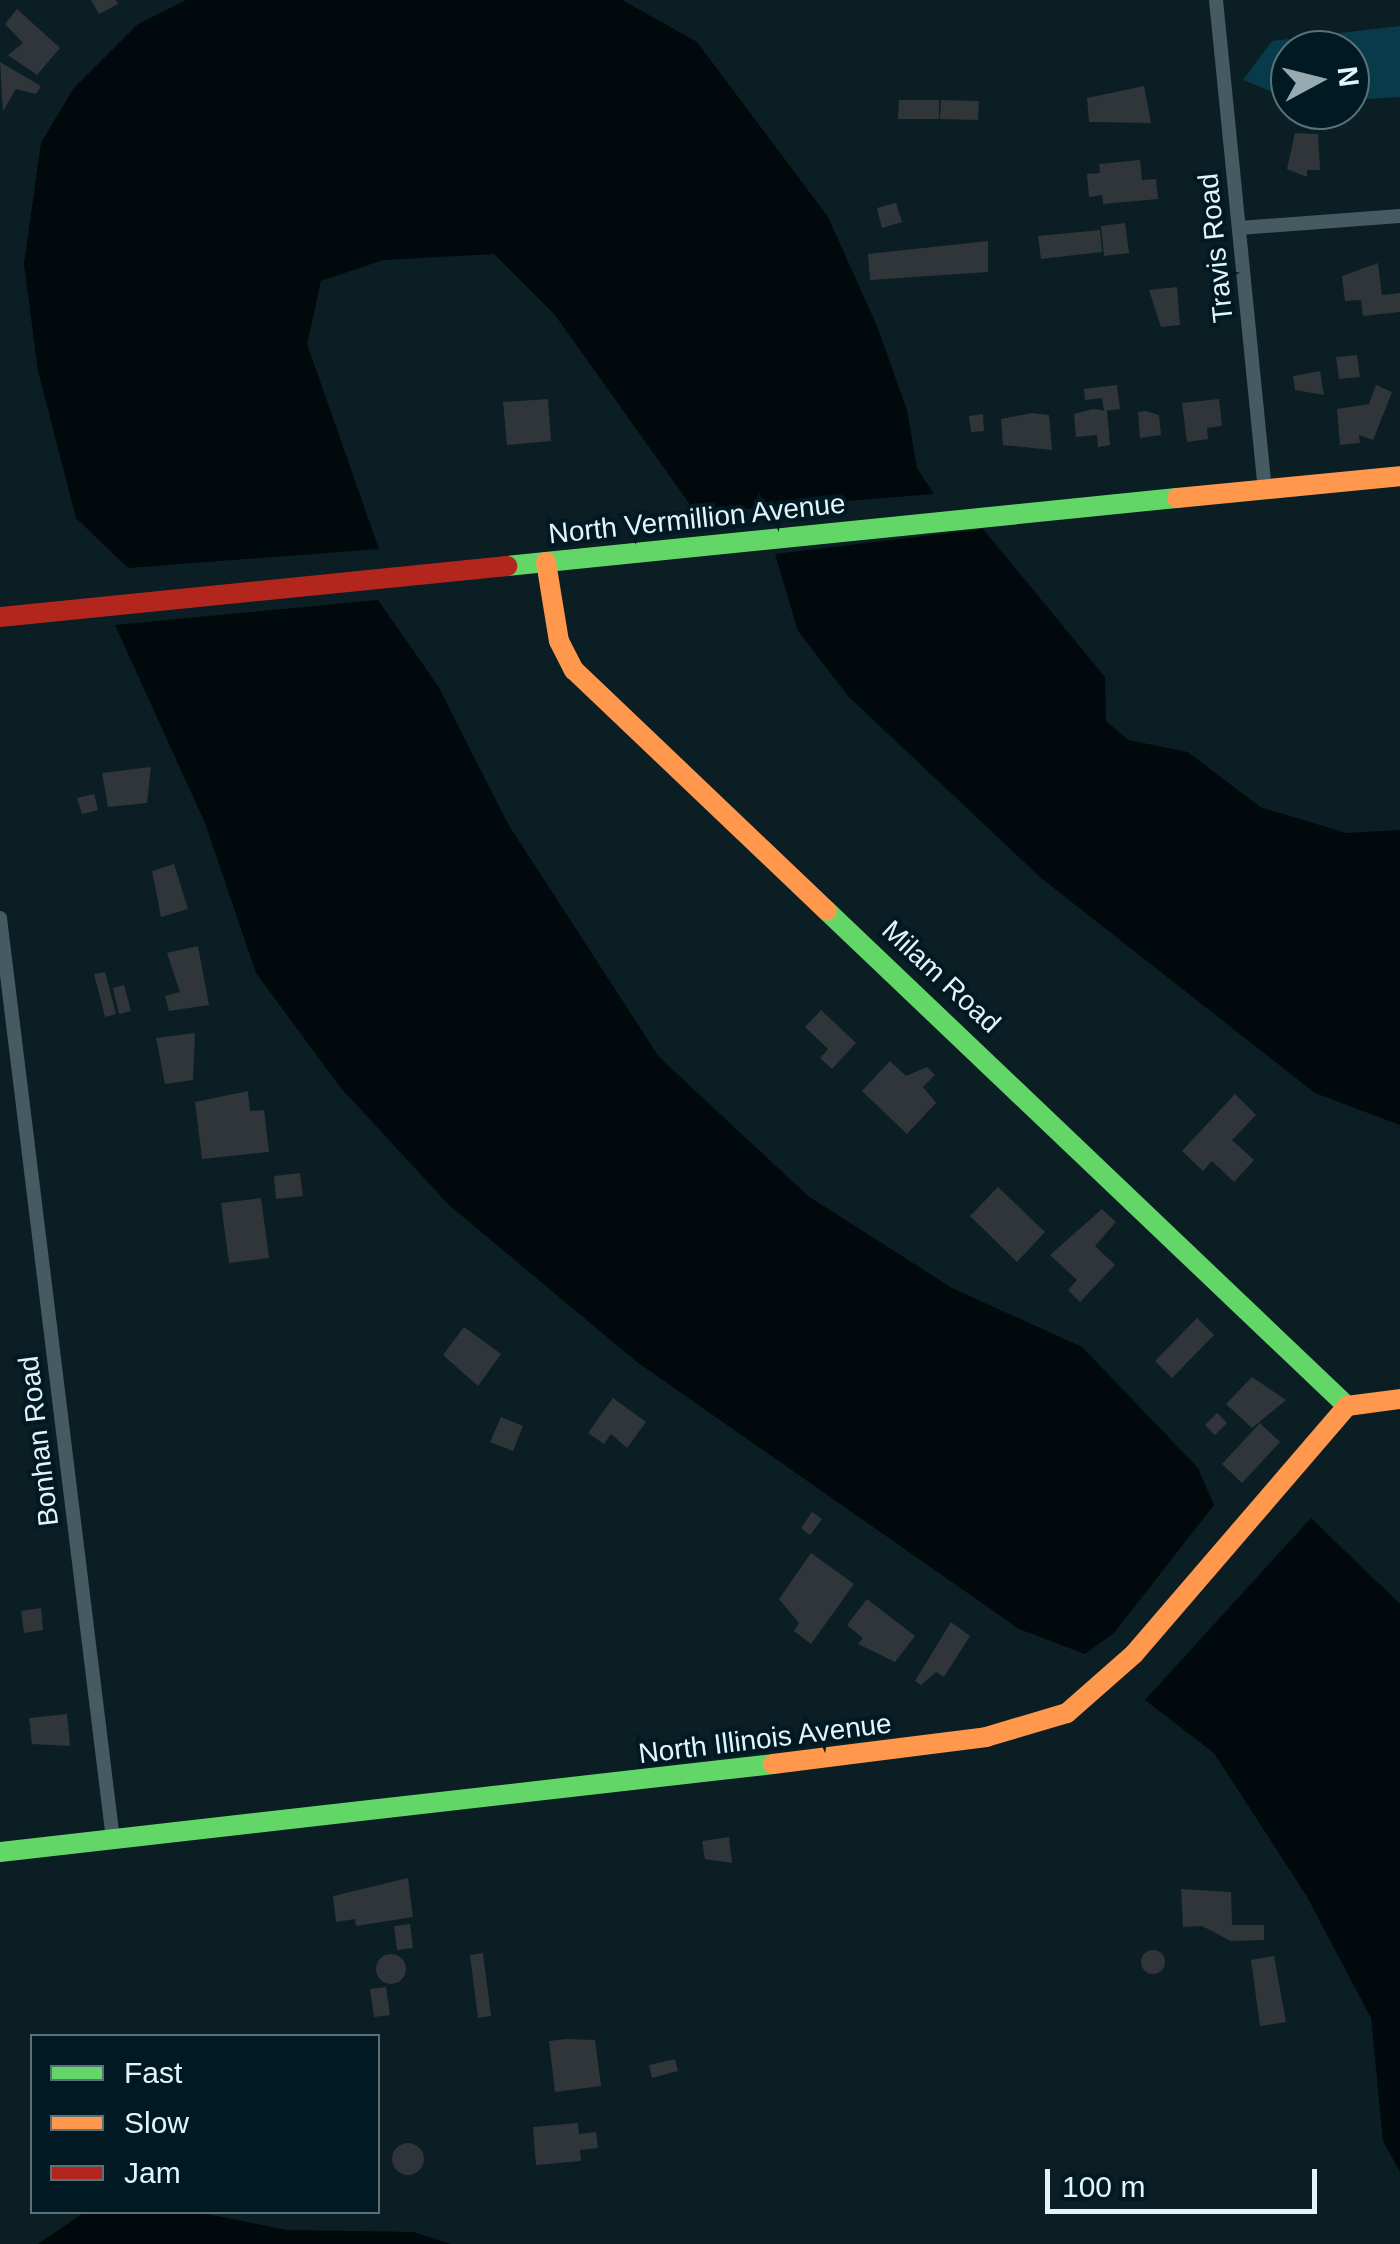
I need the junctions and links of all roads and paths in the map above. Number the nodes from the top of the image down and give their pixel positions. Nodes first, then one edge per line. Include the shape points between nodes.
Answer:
1 (1216, 0) edge
2 (1400, 216) edge
3 (1239, 228) junction
4 (1400, 476) edge
5 (1265, 490) junction
6 (546, 562) junction
7 (0, 617) edge
8 (0, 918) edge
9 (1400, 1399) edge
10 (1347, 1406) junction
11 (113, 1840) junction
12 (0, 1852) edge

1 - 3 street, Travis Road
2 - 3 street
3 - 5 street, Travis Road
4 - 5 street, North Vermillion Avenue
5 - 6 street, North Vermillion Avenue
6 - 7 street, North Vermillion Avenue
6 - 10 street, Milam Road via 559,641 574,670
8 - 11 street, Bonhan Road
9 - 10 street
10 - 11 street, North Illinois Avenue via 1134,1654 1068,1713 986,1737 891,1751
11 - 12 street, North Illinois Avenue

